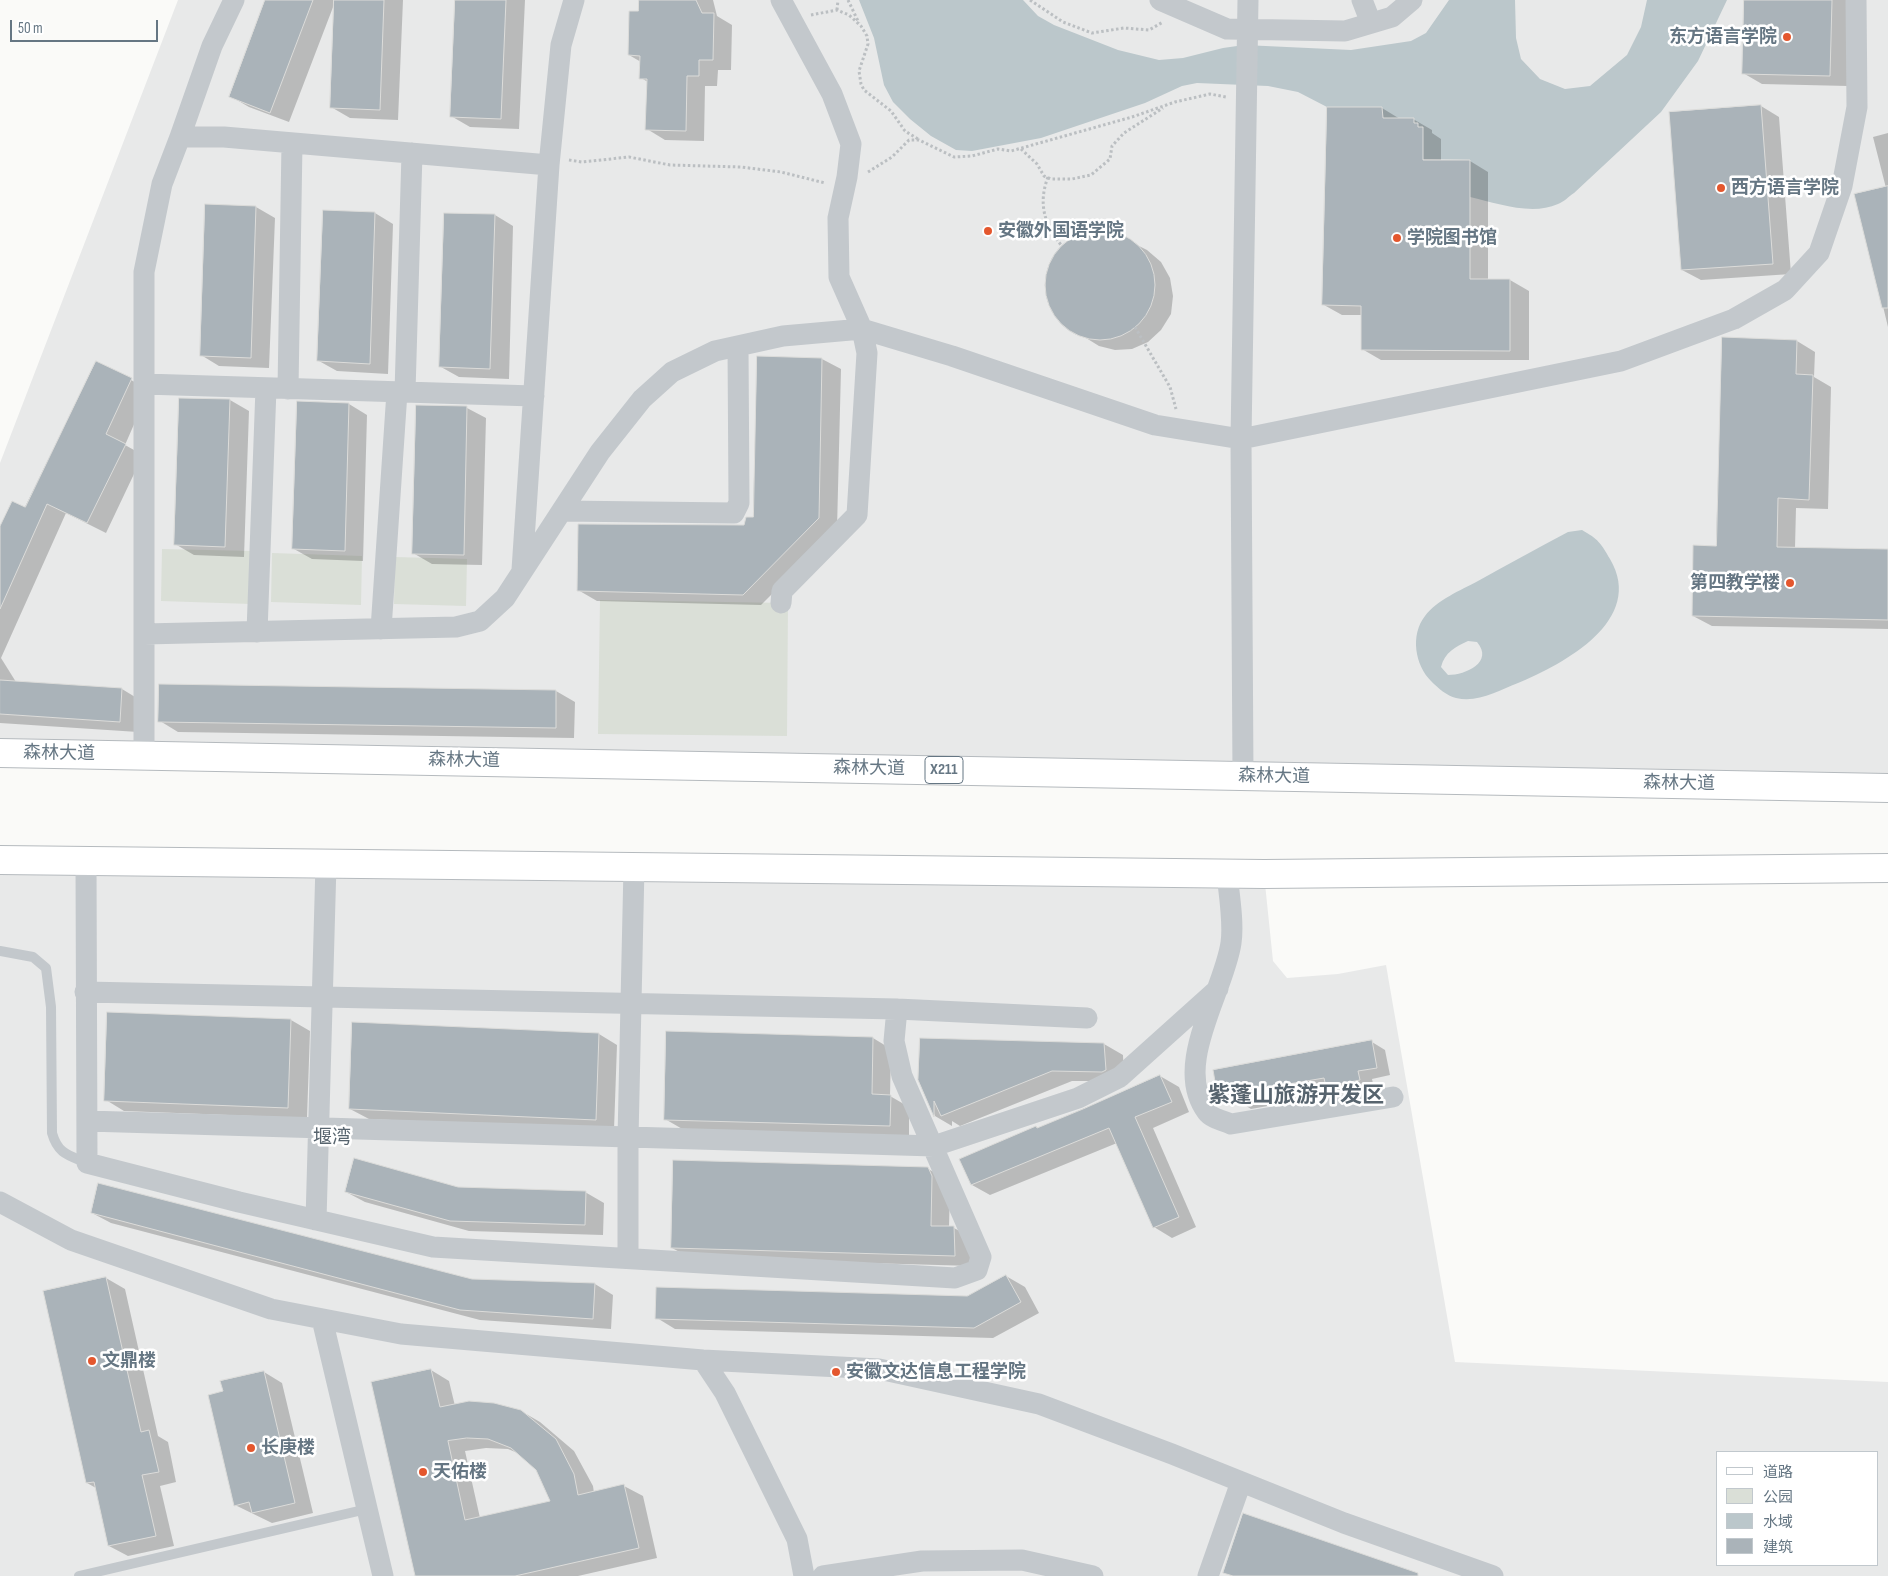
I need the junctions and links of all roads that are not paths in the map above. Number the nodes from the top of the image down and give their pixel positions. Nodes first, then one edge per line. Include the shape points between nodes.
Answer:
1 (234, 0) edge
2 (574, 0) edge
3 (781, 0) edge
4 (1248, 0) edge
5 (1362, 0) edge
6 (1412, 0) edge
7 (1856, 0) edge
8 (1168, 4) edge
9 (1371, 23) junction
10 (1248, 33) junction
11 (180, 137) junction
12 (292, 143) junction
13 (412, 153) junction
14 (549, 160) junction
15 (862, 330) junction
16 (738, 346) junction
17 (144, 384) junction
18 (266, 388) junction
19 (288, 388) junction
20 (401, 392) junction
21 (534, 396) junction
22 (1241, 439) junction
23 (562, 510) junction
24 (522, 572) junction
25 (781, 603) dead end
26 (381, 629) junction
27 (257, 632) junction
28 (144, 634) junction
29 (0, 753) edge
30 (144, 755) junction
31 (1243, 776) junction
32 (1888, 788) edge
33 (0, 860) edge
34 (86, 861) junction
35 (326, 864) junction
36 (634, 867) junction
37 (1888, 868) edge
38 (1227, 874) junction
39 (0, 951) edge
40 (1218, 989) junction
41 (85, 992) junction
42 (323, 997) junction
43 (632, 1004) junction
44 (897, 1009) junction
45 (1087, 1018) dead end
46 (1393, 1097) dead end
47 (86, 1121) junction
48 (320, 1128) junction
49 (628, 1138) junction
50 (934, 1146) junction
51 (87, 1163) junction
52 (0, 1202) edge
53 (316, 1220) junction
54 (628, 1258) junction
55 (322, 1319) junction
56 (702, 1360) junction
57 (1241, 1482) junction
58 (367, 1509) junction
59 (79, 1576) edge
60 (383, 1576) edge
61 (804, 1576) edge
62 (823, 1576) edge
63 (1093, 1576) edge
64 (1208, 1576) edge
65 (1493, 1576) edge

1 - 11 street via 212,46
2 - 14 street via 561,45
3 - 15 street via 832,94 851,144 838,218 839,277
4 - 10 street
5 - 9 street
6 - 9 street via 1392,17
7 - 22 street via 1857,107 1842,186 1819,253 1785,290 1734,319 1622,361
8 - 10 street
9 - 10 street via 1345,31
10 - 22 street
11 - 12 street
11 - 17 street via 162,184 144,272
12 - 13 street
12 - 19 street
13 - 14 street
13 - 20 street
14 - 21 street
15 - 16 street via 783,336
15 - 22 street via 952,356 1155,425
15 - 25 street via 867,353 857,515 782,591
16 - 23 street via 715,352 672,372 642,399 600,452
16 - 23 street via 739,503 734,514
17 - 18 street
17 - 28 street
18 - 19 street
18 - 27 street
19 - 20 street
20 - 21 street
20 - 26 street
21 - 24 street
22 - 31 street
23 - 24 street
24 - 26 street via 505,598 480,621 456,627
26 - 27 street
27 - 28 street
28 - 30 street
29 - 30 main road, 森林大道 / X211
30 - 31 main road, 森林大道 / X211
31 - 32 main road, 森林大道 / X211
33 - 34 main road
34 - 35 main road
34 - 41 street
35 - 36 main road
35 - 42 street
36 - 38 main road
36 - 43 street
37 - 38 main road
38 - 40 street via 1232,942
39 - 51 lane via 33,957 46,968 51,1007 52,1132 61,1151
40 - 46 street via 1196,1049 1196,1092 1208,1114 1231,1124
40 - 50 street via 1120,1077 1078,1098
41 - 42 street
41 - 47 street
42 - 43 street
42 - 48 street
43 - 44 street
43 - 49 street
44 - 45 street
44 - 50 street via 894,1041 902,1076
47 - 48 street
47 - 51 street
48 - 49 street
48 - 53 street
49 - 50 street
49 - 54 street
50 - 54 street via 981,1256 977,1270 955,1278
51 - 53 street
52 - 55 street via 71,1240 271,1310
53 - 54 street via 433,1247
55 - 56 street via 401,1334
55 - 58 street
56 - 57 street via 879,1370 1039,1404
56 - 61 street via 725,1393 797,1540
57 - 64 street
57 - 65 street via 1344,1524
58 - 59 lane
58 - 60 street
62 - 63 street via 922,1561 1022,1560

